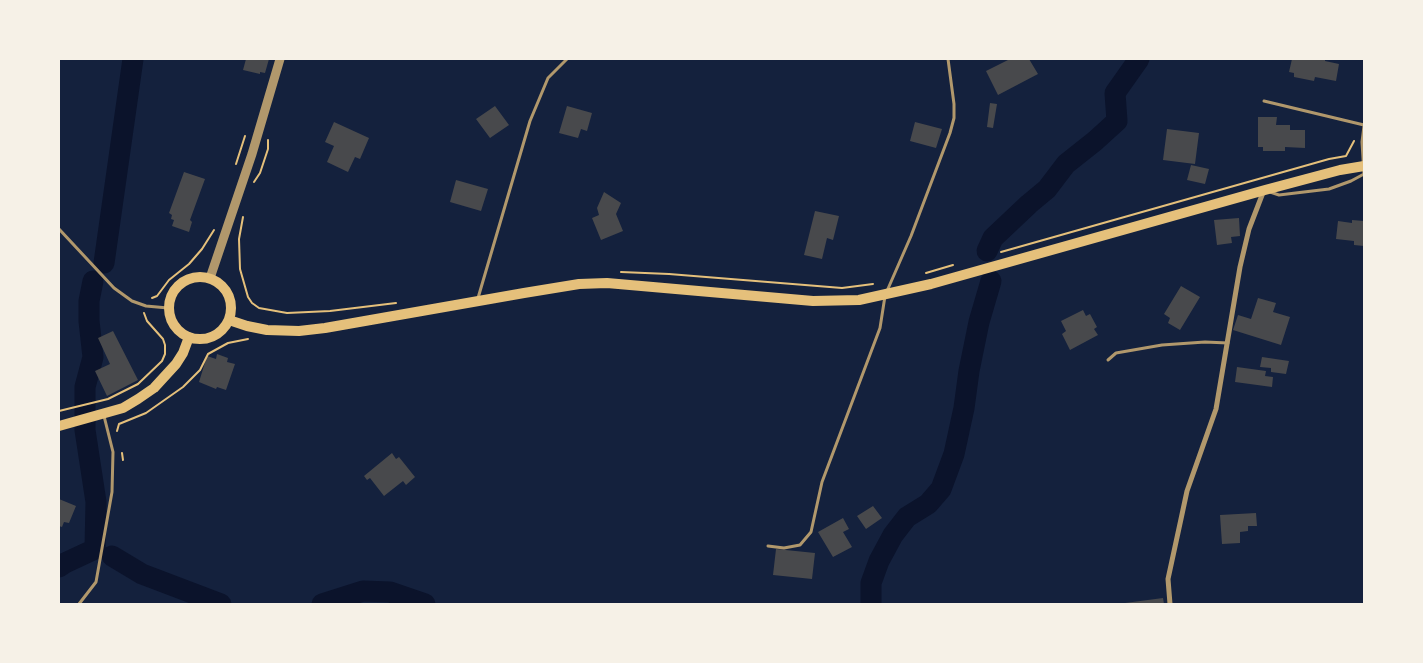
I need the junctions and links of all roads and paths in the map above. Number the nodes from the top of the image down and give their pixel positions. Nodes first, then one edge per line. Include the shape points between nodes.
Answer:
1 (280, 59) edge
2 (567, 59) edge
3 (948, 59) edge
4 (1264, 101) dead end
5 (1364, 125) edge
6 (246, 132) dead end
7 (268, 137) dead end
8 (1362, 142) junction
9 (1364, 166) edge
10 (235, 168) dead end
11 (251, 188) dead end
12 (1265, 190) junction
13 (244, 212) dead end
14 (59, 229) edge
15 (214, 230) dead end
16 (1000, 252) dead end
17 (959, 264) dead end
18 (615, 272) dead end
19 (925, 273) dead end
20 (210, 278) junction
21 (891, 282) junction
22 (885, 295) junction
23 (477, 301) junction
24 (396, 303) dead end
25 (146, 306) junction
26 (168, 308) junction
27 (229, 320) junction
28 (189, 337) junction
29 (253, 339) dead end
30 (1228, 343) junction
31 (1108, 360) dead end
32 (59, 411) edge
33 (98, 415) junction
34 (59, 426) edge
35 (116, 434) dead end
36 (121, 452) dead end
37 (124, 460) dead end
38 (768, 546) dead end
39 (79, 604) edge
40 (1170, 604) edge

1 - 20 street
2 - 23 lane via 548,78 530,120
3 - 21 lane via 954,104 950,133
4 - 5 lane
5 - 8 lane
6 - 10 path
7 - 11 path via 268,149
8 - 9 lane
8 - 16 path via 1354,141 1346,156
9 - 12 main road
9 - 12 lane via 1364,174 1329,189 1279,195
12 - 22 main road
12 - 30 street via 1249,229
13 - 24 path via 239,238 240,269 248,297 259,308 286,313 321,312
14 - 25 lane via 114,288 132,301
15 - 25 path via 189,264 172,276 157,296 149,298
17 - 19 path
18 - 21 path via 842,288
20 - 26 main road via 200,276 182,282 174,289
20 - 27 main road via 228,295 231,303
21 - 22 lane
22 - 23 main road via 859,300 813,301 607,283 579,284
22 - 38 lane via 880,328 822,482 811,532 800,545
23 - 27 main road via 299,331 267,330
25 - 26 lane
25 - 32 path via 143,312 147,321 165,345 162,361 138,384 108,399
26 - 28 main road via 174,326
27 - 28 main road via 224,328 208,338
28 - 33 main road via 176,364 154,388 123,408
29 - 35 path via 228,343 208,354 193,379 146,413 119,424
30 - 31 lane via 1162,345 1116,353
30 - 40 street via 1216,409 1187,492 1168,579
33 - 34 main road
33 - 39 lane via 113,452 112,492 96,582
36 - 37 path

